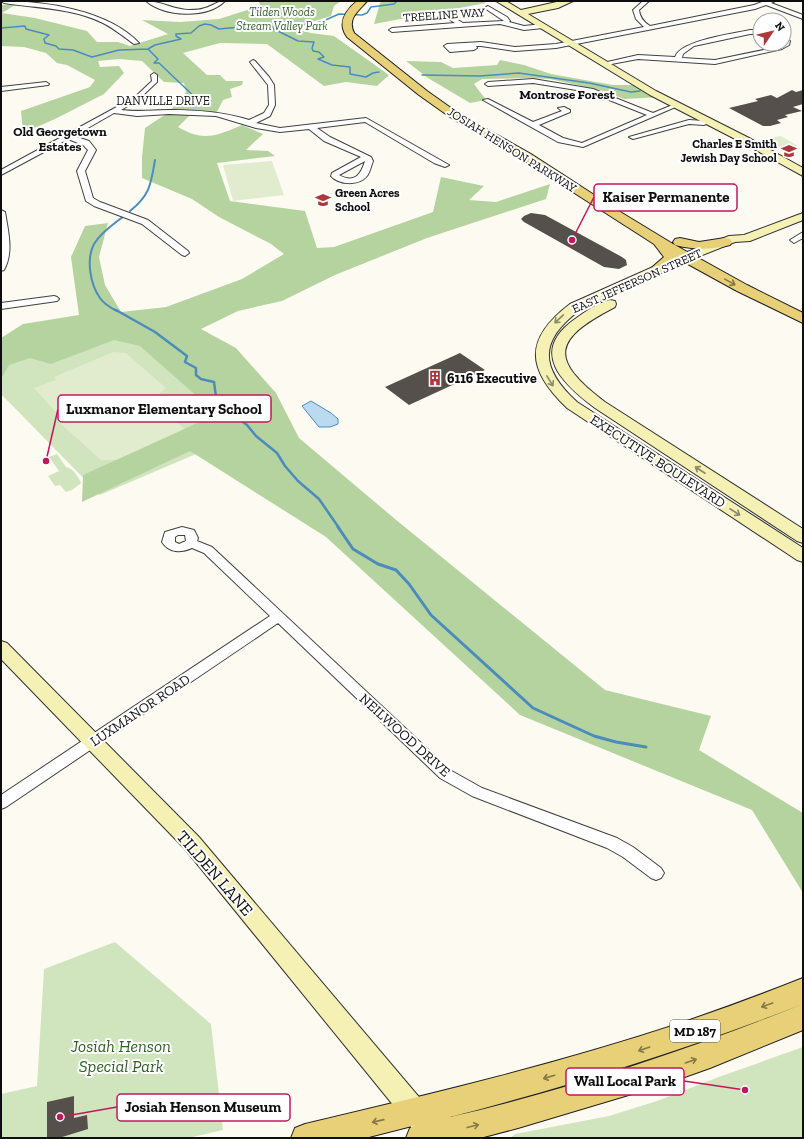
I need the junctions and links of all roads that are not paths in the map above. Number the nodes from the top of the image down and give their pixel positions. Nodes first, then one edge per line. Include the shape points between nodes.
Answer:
1 (4, 1) edge
2 (58, 1) edge
3 (149, 1) edge
4 (222, 1) edge
5 (372, 1) edge
6 (500, 1) edge
7 (569, 1) edge
8 (646, 1) edge
9 (769, 2) edge
10 (360, 6) edge
11 (46, 7) junction
12 (488, 8) dead end
13 (443, 13) dead end
14 (520, 13) junction
15 (352, 18) junction
16 (803, 18) edge
17 (506, 23) junction
18 (462, 25) junction
19 (543, 26) junction
20 (650, 28) junction
21 (392, 30) dead end
22 (752, 32) edge
23 (136, 43) dead end
24 (470, 44) dead end
25 (572, 44) junction
26 (761, 52) edge
27 (678, 60) junction
28 (253, 62) dead end
29 (606, 63) junction
30 (154, 75) dead end
31 (46, 84) dead end
32 (488, 84) dead end
33 (1, 90) edge
34 (486, 100) dead end
35 (677, 105) junction
36 (562, 108) dead end
37 (113, 111) junction
38 (652, 115) junction
39 (691, 118) junction
40 (250, 123) junction
41 (533, 125) junction
42 (311, 127) junction
43 (67, 136) junction
44 (633, 137) dead end
45 (367, 157) dead end
46 (445, 165) dead end
47 (1, 173) edge
48 (803, 173) edge
49 (803, 180) edge
50 (576, 189) junction
51 (628, 211) junction
52 (1, 212) edge
53 (803, 216) edge
54 (803, 235) edge
55 (746, 238) junction
56 (657, 241) junction
57 (680, 242) junction
58 (724, 242) junction
59 (803, 243) edge
60 (186, 253) dead end
61 (697, 258) junction
62 (1, 268) edge
63 (656, 270) junction
64 (593, 299) junction
65 (54, 300) dead end
66 (608, 304) junction
67 (1, 306) edge
68 (803, 306) edge
69 (803, 319) edge
70 (542, 344) joint
71 (559, 345) joint
72 (625, 422) junction
73 (610, 429) junction
74 (680, 457) junction
75 (664, 465) junction
76 (778, 530) junction
77 (803, 536) edge
78 (191, 543) dead end
79 (803, 556) edge
80 (278, 617) junction
81 (1, 648) edge
82 (92, 742) junction
83 (1, 803) edge
84 (656, 873) dead end
85 (803, 991) edge
86 (803, 1017) edge
87 (415, 1110) junction
88 (431, 1137) edge
89 (305, 1138) edge

1 - 11 street
2 - 11 street
3 - 4 street via 162,8 181,11 208,9
5 - 10 main road
6 - 14 street
7 - 14 street
8 - 20 street via 636,10 639,20
9 - 16 street
9 - 20 street
10 - 15 main road
11 - 23 street via 100,19
12 - 17 street via 505,18
13 - 18 street
14 - 19 street
15 - 50 main road, JOSIAH HENSON PARKWAY via 347,28 354,39 423,93 458,118 522,154
15 - 51 main road, JOSIAH HENSON PARKWAY via 360,36 444,100
17 - 18 street, TREELINE WAY
17 - 19 street, TREELINE WAY via 524,28
18 - 21 street, TREELINE WAY
19 - 25 street
20 - 25 street
22 - 27 street via 692,45 680,53
24 - 25 street via 515,49
25 - 29 street
26 - 27 street via 715,62
27 - 29 street via 638,57
28 - 40 street via 271,85 272,105 267,114
29 - 35 street
30 - 37 street via 155,81 147,90
31 - 33 street
32 - 38 street via 533,81 592,90
34 - 41 street
35 - 38 street
35 - 39 street
36 - 41 street via 568,111
37 - 40 street, DANVILLE DRIVE via 137,114 193,112 223,115
37 - 43 street, DANVILLE DRIVE
38 - 41 street via 583,145 561,140
39 - 44 street
39 - 48 street via 700,116
39 - 49 street
40 - 42 street, DANVILLE DRIVE via 280,130
42 - 45 street via 327,139
42 - 46 street, DANVILLE DRIVE via 366,120
43 - 47 street, DANVILLE DRIVE
43 - 60 street via 86,143 92,150 81,171 89,199 145,222
50 - 51 main road via 587,190
50 - 56 main road, JOSIAH HENSON PARKWAY
51 - 57 main road, JOSIAH HENSON PARKWAY
52 - 62 street via 6,247 5,260
53 - 55 street, EAST JEFFERSON STREET
54 - 59 street via 794,240
55 - 58 street, EAST JEFFERSON STREET
55 - 61 street, EAST JEFFERSON STREET via 741,243
56 - 61 main road, JOSIAH HENSON PARKWAY
56 - 63 main road via 671,257
57 - 58 main road via 699,246
57 - 61 main road, JOSIAH HENSON PARKWAY
58 - 61 street, EAST JEFFERSON STREET
61 - 63 street, EAST JEFFERSON STREET
61 - 66 street, EAST JEFFERSON STREET
61 - 68 main road, JOSIAH HENSON PARKWAY
61 -> 69 main road, JOSIAH HENSON PARKWAY
63 - 64 street, EAST JEFFERSON STREET
64 - 66 street
64 -> 70 street, EAST JEFFERSON STREET via 570,310 557,321
65 - 67 street
66 - 71 street, EAST JEFFERSON STREET via 577,322 566,332
70 -> 73 street, EXECUTIVE BOULEVARD via 543,369 554,387 572,405
71 - 72 street, EXECUTIVE BOULEVARD via 560,364 572,383 586,396
72 - 73 street
72 - 74 street, EXECUTIVE BOULEVARD
73 - 75 street, EXECUTIVE BOULEVARD
74 - 75 street
76 -> 74 street, EXECUTIVE BOULEVARD
75 -> 76 street, EXECUTIVE BOULEVARD
76 - 77 street, EXECUTIVE BOULEVARD
76 - 79 street, EXECUTIVE BOULEVARD
78 - 80 street, NEILWOOD DRIVE via 208,550
80 - 82 street, LUXMANOR ROAD
80 - 84 street, NEILWOOD DRIVE via 445,774 477,792 612,843
81 - 82 street, TILDEN LANE
82 - 83 street, LUXMANOR ROAD
82 - 87 street, TILDEN LANE via 192,843
85 -> 87 main road, MD 187 via 634,1052 448,1104
88 -> 86 main road, MD 187 via 639,1078 738,1044
87 - 88 street, TILDEN LANE
87 -> 89 main road, MD 187

